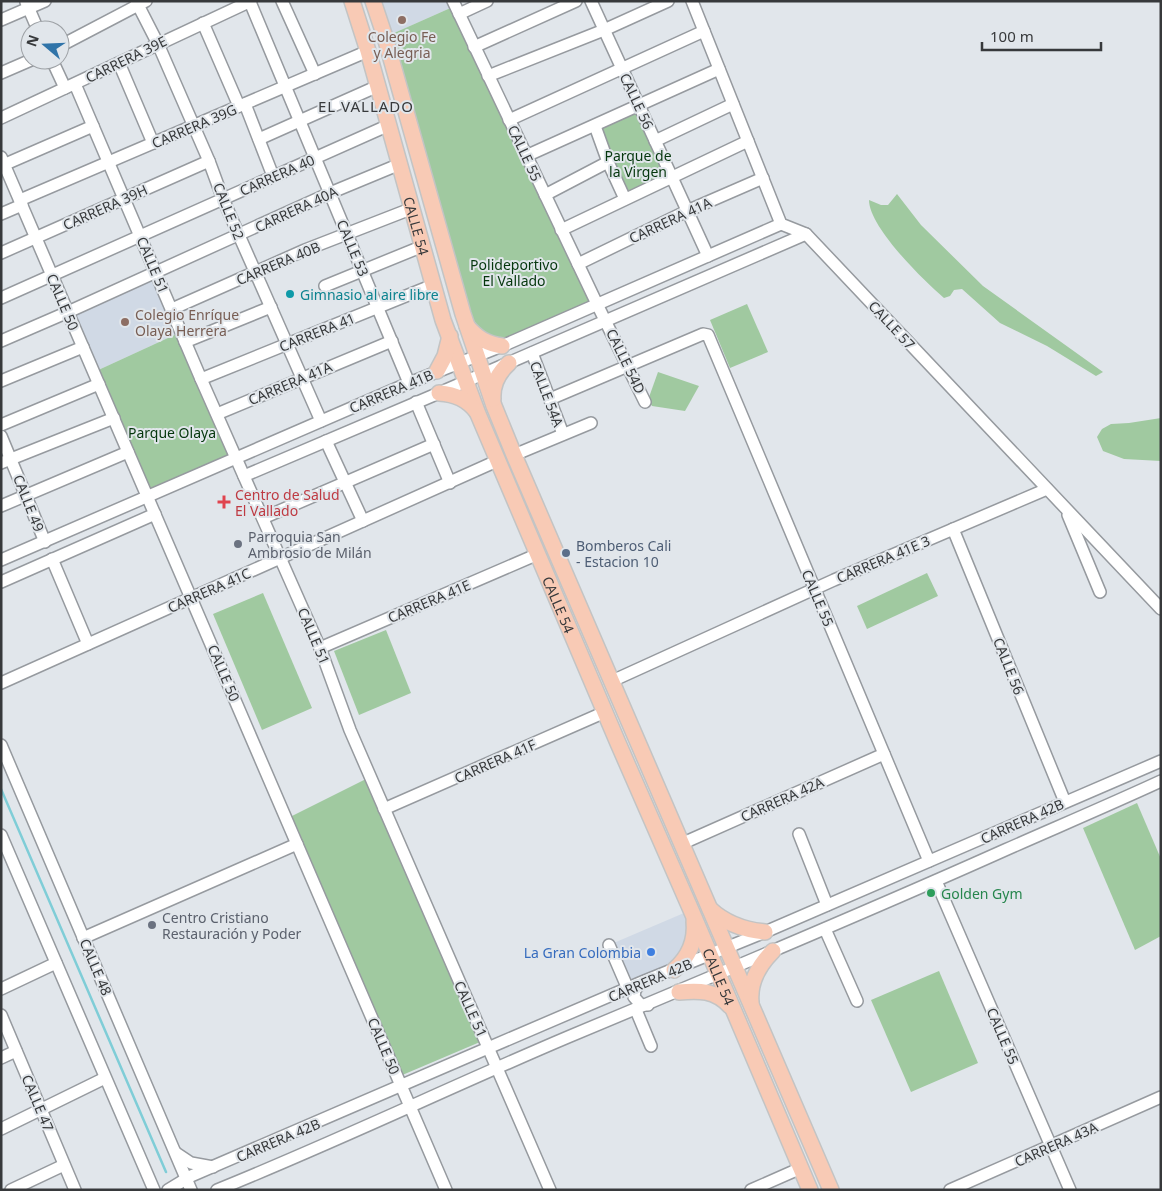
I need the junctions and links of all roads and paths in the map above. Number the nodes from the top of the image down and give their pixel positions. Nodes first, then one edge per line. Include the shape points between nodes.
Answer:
1 (44, 1) edge
2 (282, 1) edge
3 (352, 1) edge
4 (373, 1) edge
5 (453, 1) edge
6 (487, 1) edge
7 (576, 1) edge
8 (591, 1) edge
9 (668, 1) edge
10 (692, 1) edge
11 (251, 2) edge
12 (140, 3) edge
13 (27, 5) edge
14 (459, 14) junction
15 (1, 20) edge
16 (34, 20) edge
17 (203, 23) junction
18 (604, 30) junction
19 (704, 31) junction
20 (70, 41) edge
21 (158, 44) junction
22 (474, 47) junction
23 (368, 51) junction
24 (119, 63) junction
25 (20, 65) edge
26 (622, 68) junction
27 (59, 70) edge
28 (719, 70) junction
29 (1, 73) edge
30 (315, 74) junction
31 (488, 76) junction
32 (70, 86) junction
33 (378, 86) junction
34 (286, 87) junction
35 (733, 104) junction
36 (242, 105) junction
37 (639, 107) junction
38 (1, 118) edge
39 (509, 120) junction
40 (300, 121) junction
41 (389, 125) junction
42 (93, 126) junction
43 (194, 126) junction
44 (595, 126) junction
45 (259, 139) junction
46 (655, 141) junction
47 (748, 141) junction
48 (153, 143) junction
49 (526, 156) junction
50 (315, 158) junction
51 (209, 160) junction
52 (109, 162) junction
53 (608, 162) junction
54 (2, 163) edge
55 (400, 164) junction
56 (273, 176) junction
57 (672, 177) junction
58 (763, 178) junction
59 (330, 193) junction
60 (545, 195) junction
61 (124, 198) junction
62 (223, 199) junction
63 (625, 199) junction
64 (21, 203) junction
65 (413, 208) junction
66 (687, 211) junction
67 (1, 214) edge
68 (781, 224) junction
69 (562, 230) junction
70 (347, 234) junction
71 (806, 234) junction
72 (239, 235) junction
73 (140, 236) junction
74 (36, 237) junction
75 (423, 246) junction
76 (1, 253) edge
77 (708, 256) junction
78 (578, 264) junction
79 (362, 269) junction
80 (155, 271) junction
81 (255, 272) junction
82 (52, 275) junction
83 (433, 285) junction
84 (325, 286) dead end
85 (1, 298) edge
86 (597, 304) junction
87 (271, 307) junction
88 (378, 307) junction
89 (172, 309) junction
90 (68, 312) junction
91 (443, 320) junction
92 (465, 320) junction
93 (606, 321) junction
94 (450, 336) junction
95 (1, 340) edge
96 (392, 341) junction
97 (185, 342) junction
98 (287, 344) junction
99 (502, 346) junction
100 (83, 347) junction
101 (532, 353) junction
102 (477, 356) junction
103 (460, 363) junction
104 (509, 363) junction
105 (627, 365) junction
106 (437, 371) junction
107 (483, 374) junction
108 (302, 378) junction
109 (201, 379) junction
110 (1, 381) edge
111 (466, 381) junction
112 (409, 383) junction
113 (99, 384) junction
114 (440, 394) junction
115 (550, 399) junction
116 (416, 402) junction
117 (645, 402) dead end
118 (494, 406) junction
119 (216, 414) junction
120 (478, 414) junction
121 (114, 418) junction
122 (321, 421) junction
123 (591, 423) dead end
124 (1, 424) edge
125 (563, 434) junction
126 (1, 436) edge
127 (326, 441) junction
128 (434, 444) junction
129 (128, 452) junction
130 (514, 455) junction
131 (236, 459) junction
132 (499, 460) junction
133 (6, 461) edge
134 (244, 476) junction
135 (345, 482) junction
136 (450, 483) junction
137 (1047, 489) junction
138 (26, 495) junction
139 (148, 498) junction
140 (1, 506) edge
141 (1064, 507) junction
142 (155, 514) junction
143 (263, 518) junction
144 (363, 521) junction
145 (953, 529) junction
146 (45, 542) junction
147 (538, 554) junction
148 (281, 558) junction
149 (52, 559) junction
150 (1, 560) edge
151 (1, 582) edge
152 (814, 589) junction
153 (1100, 592) dead end
154 (192, 598) junction
155 (1160, 609) edge
156 (88, 644) junction
157 (320, 648) junction
158 (612, 681) junction
159 (1, 683) edge
160 (605, 712) junction
161 (1, 745) edge
162 (884, 754) junction
163 (1161, 762) edge
164 (1160, 782) edge
165 (1065, 802) junction
166 (384, 809) junction
167 (799, 834) dead end
168 (1, 835) edge
169 (297, 844) junction
170 (681, 844) junction
171 (5, 854) edge
172 (929, 861) junction
173 (936, 882) junction
174 (827, 905) junction
175 (708, 906) junction
176 (691, 910) junction
177 (825, 929) junction
178 (765, 932) junction
179 (83, 938) junction
180 (609, 945) dead end
181 (726, 948) junction
182 (773, 951) junction
183 (710, 954) junction
184 (56, 963) junction
185 (735, 968) junction
186 (674, 970) junction
187 (718, 975) junction
188 (642, 982) junction
189 (1, 988) edge
190 (628, 989) junction
191 (679, 992) junction
192 (857, 1001) dead end
193 (648, 1005) junction
194 (636, 1010) junction
195 (734, 1014) junction
196 (1, 1015) edge
197 (756, 1020) junction
198 (651, 1046) dead end
199 (488, 1048) junction
200 (16, 1051) junction
201 (1, 1058) edge
202 (497, 1068) junction
203 (105, 1078) junction
204 (401, 1086) junction
205 (1161, 1097) edge
206 (410, 1108) junction
207 (41, 1110) junction
208 (1, 1129) edge
209 (1051, 1146) junction
210 (172, 1148) junction
211 (64, 1165) junction
212 (215, 1167) junction
213 (801, 1168) junction
214 (188, 1185) edge
215 (221, 1189) edge
216 (11, 1190) edge
217 (75, 1190) edge
218 (154, 1190) edge
219 (168, 1190) edge
220 (446, 1190) edge
221 (550, 1190) edge
222 (751, 1190) edge
223 (810, 1190) edge
224 (831, 1190) edge
225 (950, 1190) edge
226 (1070, 1190) edge

1 - 13 street
2 - 30 street
3 - 23 main road, CALLE 54
4 - 92 main road, CALLE 54
5 - 14 street, CALLE 55
6 - 14 street
7 - 22 street
8 - 18 street, CALLE 56
9 - 18 street
10 - 19 street
11 - 17 street, CARRERA 39E
11 - 34 street, CALLE 53
12 - 20 street
12 - 21 street, CALLE 52
13 - 15 street
13 - 16 street
14 - 22 street, CALLE 55
17 - 21 street, CARRERA 39E
17 - 36 street
18 - 26 street, CALLE 56
18 - 31 street
19 - 26 street
19 - 28 street
21 - 24 street, CARRERA 39E
21 - 43 street, CALLE 52
22 - 31 street, CALLE 55
23 - 30 street, CARRERA 39G
23 - 33 main road, CALLE 54
24 - 32 street, CARRERA 39E
24 - 48 street
25 - 29 street
26 - 37 street, CALLE 56
26 - 39 street
27 - 32 street, CALLE 51
28 - 35 street
28 - 37 street
30 - 34 street, CARRERA 39G
31 - 39 street, CALLE 55
32 - 38 street, CARRERA 39E
32 - 42 street, CALLE 51
33 - 40 street
33 - 41 main road, CALLE 54
34 - 36 street, CARRERA 39G
34 - 40 street, CALLE 53
35 - 46 street
35 - 47 street
36 - 43 street, CARRERA 39G
36 - 45 street
37 - 44 street
37 - 46 street, CALLE 56
39 - 49 street, CALLE 55
40 - 45 street
40 - 50 street, CALLE 53
41 - 50 street, CARRERA 40
41 - 55 main road, CALLE 54
42 - 52 street, CALLE 51
42 - 54 street
43 - 48 street, CARRERA 39G
43 - 51 street, CALLE 52
44 - 49 street
44 - 53 street
45 - 56 street
46 - 57 street, CALLE 56
47 - 57 street
47 - 58 street
48 - 52 street, CARRERA 39G
49 - 60 street, CALLE 55
50 - 56 street, CARRERA 40
50 - 59 street, CALLE 53
51 - 61 street, CARRERA 39H
51 - 62 street, CALLE 52
52 - 61 street, CALLE 51
52 - 64 street, CARRERA 39G
53 - 60 street
53 - 63 street
54 - 64 street, CALLE 50
55 - 59 street, CARRERA 40A
55 - 65 main road, CALLE 54
56 - 62 street, CARRERA 40
57 - 63 street
57 - 66 street, CALLE 56
58 - 66 street, CARRERA 41A
58 - 68 street
59 - 70 street, CALLE 53
59 - 72 street, CARRERA 40A
60 - 69 street, CALLE 55
61 - 73 street, CALLE 51
61 - 74 street, CARRERA 39H
62 - 72 street, CALLE 52
62 - 73 street, CARRERA 40
63 - 69 street
64 - 67 street, CARRERA 39G
64 - 74 street, CALLE 50
65 - 70 street, CARRERA 40B
65 - 75 main road, CALLE 54
66 - 77 street, CALLE 56
66 - 78 street, CARRERA 41A
68 - 71 street, CALLE 57
68 - 77 street, CARRERA 41B
69 - 78 street, CALLE 55
70 - 79 street, CALLE 53
70 - 81 street, CARRERA 40B
71 - 93 street, CARRERA 41B
71 - 137 street, CALLE 57
72 - 80 street, CARRERA 40A
72 - 81 street, CALLE 52
73 - 80 street, CALLE 51
73 - 82 street, CARRERA 40
74 - 76 street, CARRERA 39H
74 - 82 street, CALLE 50
75 - 79 street
75 - 83 main road, CALLE 54
77 - 86 street, CARRERA 41B
78 - 86 street, CALLE 55
79 - 84 street
79 - 88 street, CALLE 53
80 - 89 street, CALLE 51
80 - 90 street, CARRERA 40A
81 - 87 street, CALLE 52
81 - 89 street, CARRERA 40B
82 - 85 street, CARRERA 40
82 - 90 street, CALLE 50
83 - 88 street, CARRERA 41
83 - 91 main road, CALLE 54
86 - 93 street, CALLE 54D
86 - 99 street, CARRERA 41B
87 - 97 street
87 - 98 street, CALLE 52
88 - 96 street, CALLE 53
88 - 98 street, CARRERA 41
89 - 97 street, CALLE 51
90 - 95 street, CARRERA 40A
90 - 100 street, CALLE 50
91 - 92 main road via 455,324
91 - 94 main road, CALLE 54
92 - 99 main road via 478,337
92 - 102 main road, CALLE 54
93 - 101 street, CARRERA 41B
93 - 105 street, CALLE 54D
94 - 103 main road, CALLE 54
94 - 106 main road
96 - 108 street, CARRERA 41A
96 - 112 street, CALLE 53
97 - 109 street, CALLE 51
98 - 108 street, CALLE 52
98 - 109 street, CARRERA 41
99 - 102 street, CARRERA 41B
100 - 110 street
100 - 113 street, CALLE 50
101 - 104 street, CARRERA 41B
101 - 115 street, CALLE 54A
102 - 103 street, CARRERA 41B
102 - 107 main road, CALLE 54
103 - 106 street, CARRERA 41B
103 - 111 main road, CALLE 54
104 - 107 street, CARRERA 41B
104 - 118 main road via 496,380
105 - 115 street
105 - 117 street, CALLE 54D
105 - 152 street, CALLE 55 via 703,334 708,335
106 - 112 street, CARRERA 41B
107 - 111 street, CARRERA 41B
107 - 118 main road, CALLE 54
108 - 119 street, CARRERA 41A
108 - 122 street, CALLE 52
109 - 119 street, CALLE 51
111 - 114 street, CARRERA 41B
111 - 120 main road, CALLE 54
112 - 122 street, CARRERA 41B
113 - 121 street, CALLE 50
113 - 124 street
114 - 116 street, CARRERA 41B
114 - 120 main road via 460,398
115 - 125 street, CALLE 54A
116 - 127 street, CARRERA 41B
116 - 128 street
118 - 130 main road, CALLE 54
119 - 131 street, CALLE 51
120 - 132 main road, CALLE 54
121 - 129 street, CALLE 50
121 - 133 street
122 - 131 street, CARRERA 41B
123 - 125 street
125 - 130 street
126 - 133 street, CALLE 49
127 - 134 street, CARRERA 41B
127 - 135 street
128 - 135 street
128 - 136 street
129 - 138 street
129 - 139 street, CALLE 50
130 - 158 main road, CALLE 54
131 - 134 street, CALLE 51
131 - 139 street, CARRERA 41B
132 - 136 street, CARRERA 41C
132 - 147 main road, CALLE 54
133 - 138 street, CALLE 49
134 - 143 street, CALLE 51
135 - 143 street
135 - 144 street
136 - 144 street, CARRERA 41C
137 - 141 street, CALLE 57
137 - 145 street, CARRERA 41E 3
138 - 140 street
138 - 146 street, CALLE 49
139 - 142 street, CALLE 50
139 - 146 street, CARRERA 41B
141 - 153 street
141 - 155 street, CALLE 57
142 - 149 street
142 - 154 street, CALLE 50
143 - 148 street, CALLE 51
144 - 148 street, CARRERA 41C
145 - 152 street, CARRERA 41E 3
145 - 165 street, CALLE 56
146 - 150 street, CARRERA 41B
147 - 157 street, CARRERA 41E
147 - 160 main road, CALLE 54
148 - 154 street, CARRERA 41C
148 - 157 street, CALLE 51
149 - 151 street
149 - 156 street
152 - 158 street, CARRERA 41E 3
152 - 162 street, CALLE 55
154 - 156 street, CARRERA 41C
154 - 169 street, CALLE 50
156 - 159 street, CARRERA 41C
157 - 166 street, CALLE 51
158 - 170 main road, CALLE 54
160 - 166 street, CARRERA 41F
160 - 176 main road, CALLE 54
161 - 179 street, CALLE 48
162 - 170 street, CARRERA 42A
162 - 172 street, CALLE 55
163 - 165 street, CARRERA 42B
164 - 173 street, CARRERA 42B
165 - 172 street, CARRERA 42B
166 - 199 street, CALLE 51
167 - 174 street
168 - 171 street
169 - 179 street
169 - 204 street, CALLE 50
170 - 175 main road, CALLE 54
171 - 184 street
172 - 174 street, CARRERA 42B
173 - 177 street, CARRERA 42B
173 - 209 street, CALLE 55
174 - 178 street, CARRERA 42B
175 - 178 main road via 734,925
175 - 181 main road, CALLE 54
176 - 183 main road, CALLE 54
176 - 186 main road via 694,938 687,956
177 - 182 street, CARRERA 42B
177 - 192 street
178 - 181 street, CARRERA 42B
179 - 210 street, CALLE 48
180 - 190 street
181 - 183 street, CARRERA 42B
181 - 185 main road, CALLE 54
182 - 185 street, CARRERA 42B
182 - 197 main road via 759,968 751,988
183 - 186 street, CARRERA 42B
183 - 187 main road, CALLE 54
184 - 189 street
184 - 203 street
185 - 187 street, CARRERA 42B
185 - 197 main road, CALLE 54
186 - 188 street, CARRERA 42B
187 - 191 street, CARRERA 42B
187 - 195 main road, CALLE 54
188 - 190 street, CARRERA 42B
188 - 193 street via 636,987 634,997 641,1004
190 - 199 street, CARRERA 42B
191 - 193 street, CARRERA 42B
191 - 195 main road via 697,990 713,994 724,1000
193 - 194 street, CARRERA 42B
194 - 198 street
194 - 202 street, CARRERA 42B
195 - 213 main road, CALLE 54
196 - 200 street, CALLE 47
197 - 224 main road, CALLE 54
199 - 202 street, CALLE 51
199 - 204 street, CARRERA 42B
200 - 201 street
200 - 207 street, CALLE 47
202 - 206 street, CARRERA 42B
202 - 221 street, CALLE 51
203 - 207 street
203 - 218 street
204 - 206 street, CALLE 50
204 - 212 street, CARRERA 42B
205 - 209 street, CARRERA 43A
206 - 215 street, CARRERA 42B
206 - 220 street, CALLE 50
207 - 208 street
207 - 211 street, CALLE 47
209 - 225 street, CARRERA 43A
209 - 226 street, CALLE 55
210 - 212 street via 191,1163
210 - 214 street, CALLE 48
211 - 216 street
211 - 217 street, CALLE 47
212 - 214 street, CARRERA 42B
213 - 222 street
213 - 223 main road, CALLE 54
214 - 219 street, CARRERA 42B

